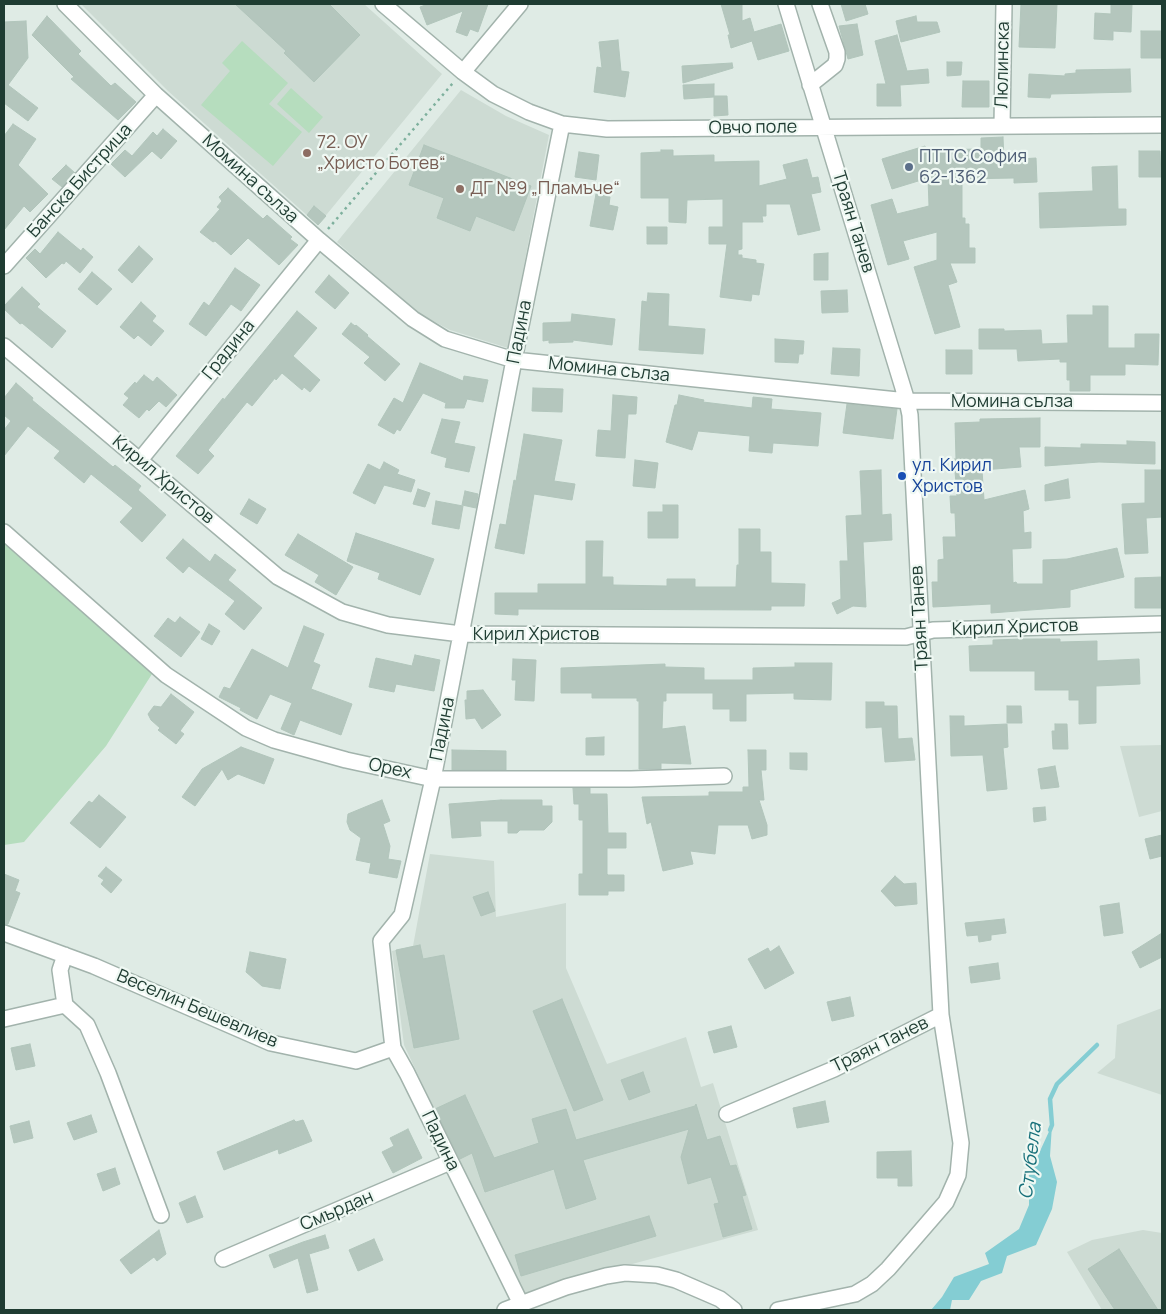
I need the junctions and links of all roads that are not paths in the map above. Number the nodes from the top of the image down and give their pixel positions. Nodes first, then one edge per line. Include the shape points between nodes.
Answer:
1 (65, 4) edge
2 (383, 4) edge
3 (401, 4) edge
4 (520, 4) edge
5 (786, 4) edge
6 (820, 4) edge
7 (1004, 4) edge
8 (402, 19) junction
9 (463, 72) junction
10 (810, 85) junction
11 (156, 95) junction
12 (562, 124) junction
13 (1162, 125) edge
14 (1002, 126) junction
15 (824, 127) junction
16 (319, 240) junction
17 (4, 266) edge
18 (4, 346) edge
19 (514, 360) junction
20 (907, 401) junction
21 (1162, 403) edge
22 (140, 460) junction
23 (4, 532) edge
24 (1162, 624) edge
25 (921, 633) junction
26 (461, 634) junction
27 (724, 776) dead end
28 (433, 779) junction
29 (4, 933) edge
30 (65, 956) junction
31 (65, 1005) junction
32 (941, 1015) junction
33 (4, 1019) edge
34 (393, 1048) junction
35 (727, 1114) dead end
36 (450, 1162) junction
37 (161, 1214) dead end
38 (223, 1259) dead end
39 (521, 1304) junction
40 (505, 1310) edge
41 (734, 1310) edge
42 (778, 1310) edge

1 - 11 street, Момина сълза
2 - 8 street, Овчо поле
3 - 8 street
4 - 9 street
5 - 10 street, Траян Танев
6 - 10 street via 837,59 835,65
7 - 14 street, Люлинска
8 - 9 street, Овчо поле
9 - 12 street, Овчо поле via 493,94
10 - 15 street, Траян Танев
11 - 16 street, Момина сълза
11 - 17 street, Банска Бистрица
12 - 15 street, Овчо поле via 607,129
12 - 19 street, Падина
13 - 14 street, Овчо поле
14 - 15 street, Овчо поле
15 - 20 street, Траян Танев
16 - 19 street, Момина сълза via 413,320 445,339
16 - 22 street, Градина
18 - 22 street, Кирил Христов
19 - 20 street, Момина сълза
19 - 26 street, Падина
20 - 21 street, Момина сълза
20 - 25 street, Траян Танев
22 - 26 street, Кирил Христов via 278,577 342,612 388,625
23 - 28 street, Орех via 166,675 246,728 274,740 346,760
24 - 25 street, Кирил Христов via 933,630
25 - 26 street, Кирил Христов via 906,637
25 - 32 street, Траян Танев
26 - 28 street, Падина
27 - 28 street, Орех
28 - 34 street, Падина via 402,915 381,941
29 - 30 street, Веселин Бешевлиев
30 - 31 street via 60,970
30 - 34 street, Веселин Бешевлиев via 271,1043 356,1061
31 - 33 street
31 - 37 street via 87,1026
32 - 35 street, Траян Танев via 834,1069
32 - 42 street via 961,1143 958,1175 946,1202 872,1284 856,1294
34 - 36 street, Падина
36 - 38 street, Смърдан
36 - 39 street, Падина
39 - 40 street
39 - 41 street via 566,1287 625,1273 676,1280 720,1299

